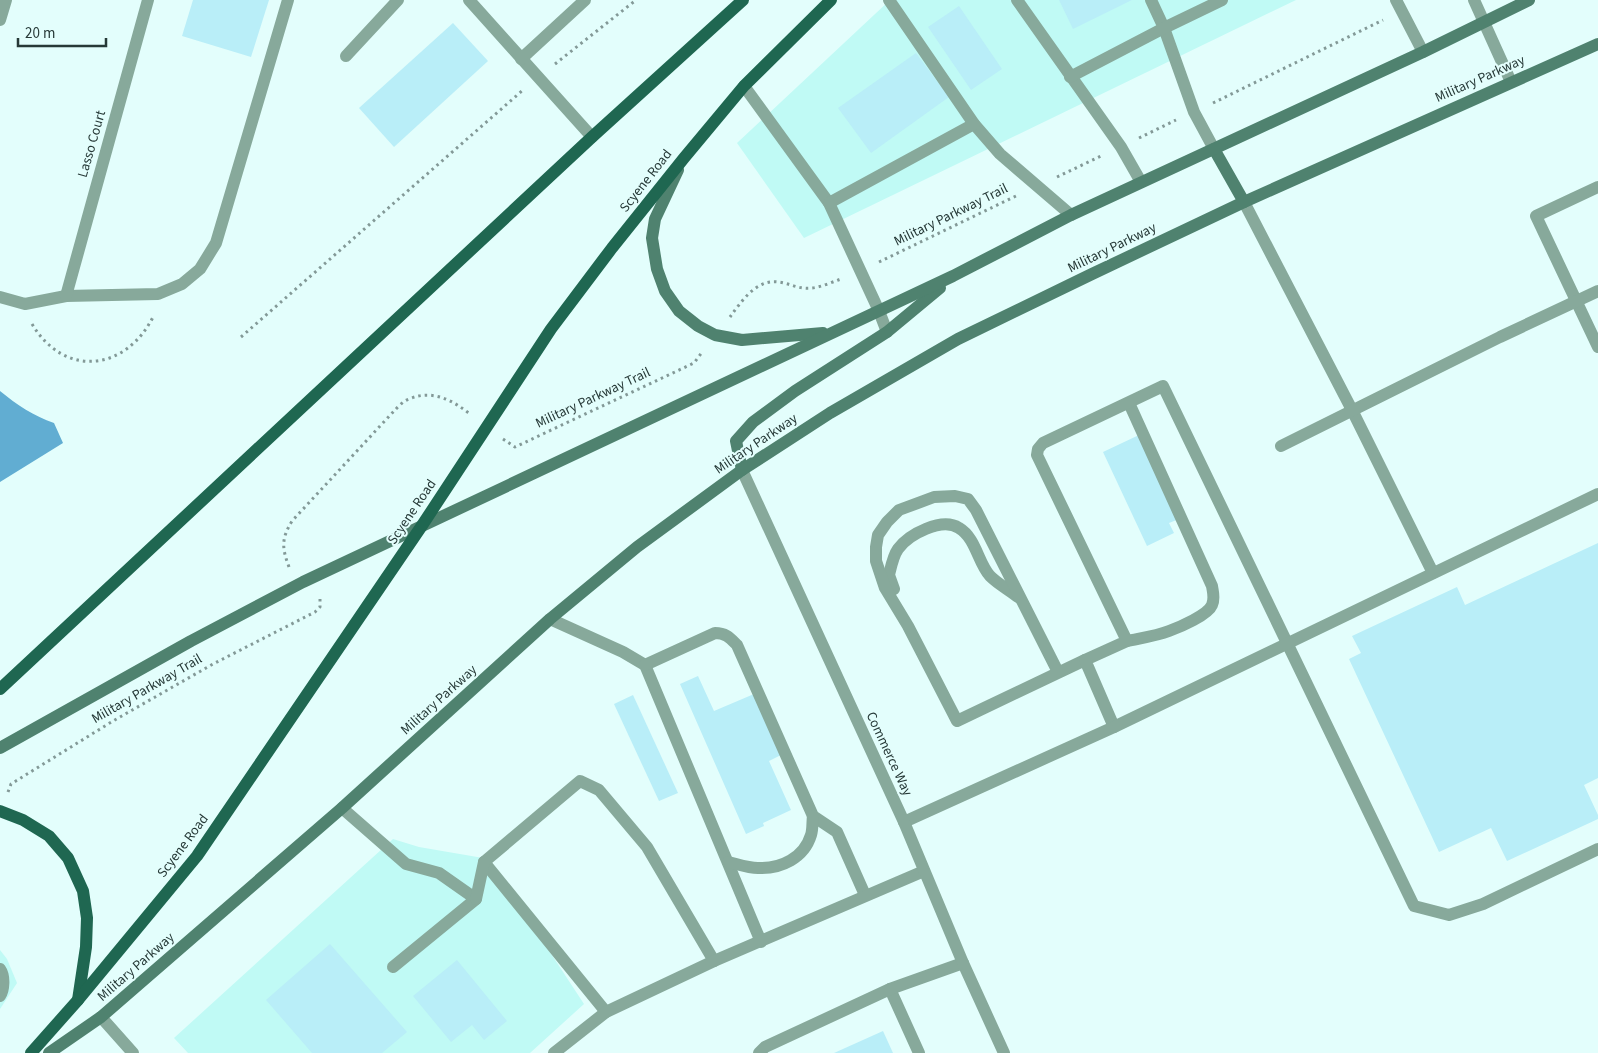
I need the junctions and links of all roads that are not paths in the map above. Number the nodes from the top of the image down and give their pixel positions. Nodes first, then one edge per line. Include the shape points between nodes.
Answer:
1 (6, 0) edge
2 (148, 0) edge
3 (288, 0) edge
4 (398, 0) edge
5 (469, 0) edge
6 (743, 0) edge
7 (831, 0) edge
8 (889, 0) edge
9 (1017, 0) edge
10 (1151, 0) edge
11 (1222, 0) edge
12 (1474, 0) edge
13 (1529, 0) edge
14 (577, 3) edge
15 (1399, 6) edge
16 (0, 20) edge
17 (1485, 22) junction
18 (1164, 28) junction
19 (1598, 44) edge
20 (1423, 52) junction
21 (346, 56) dead end
22 (521, 59) junction
23 (1070, 77) junction
24 (1511, 82) junction
25 (744, 86) junction
26 (974, 124) junction
27 (592, 138) junction
28 (1214, 149) junction
29 (684, 158) junction
30 (1141, 182) junction
31 (1598, 187) edge
32 (1244, 202) junction
33 (828, 203) junction
34 (1070, 215) junction
35 (953, 276) junction
36 (1598, 291) edge
37 (66, 296) junction
38 (0, 297) edge
39 (1576, 301) junction
40 (879, 311) junction
41 (833, 332) junction
42 (888, 332) junction
43 (1598, 347) edge
44 (1129, 403) junction
45 (1352, 410) junction
46 (1280, 446) dead end
47 (742, 470) junction
48 (1598, 494) edge
49 (420, 527) junction
50 (1433, 573) junction
51 (1020, 598) junction
52 (550, 619) junction
53 (908, 626) junction
54 (1127, 641) junction
55 (1287, 643) junction
56 (1086, 660) junction
57 (645, 665) junction
58 (1058, 672) junction
59 (0, 689) edge
60 (1114, 727) junction
61 (0, 748) edge
62 (342, 808) junction
63 (1, 812) edge
64 (813, 816) junction
65 (904, 822) junction
66 (1598, 849) edge
67 (484, 862) junction
68 (728, 862) junction
69 (924, 871) junction
70 (865, 895) junction
71 (476, 899) junction
72 (761, 942) junction
73 (714, 961) junction
74 (963, 963) junction
75 (392, 967) dead end
76 (0, 969) edge
77 (890, 989) junction
78 (0, 996) edge
79 (78, 1000) junction
80 (606, 1012) junction
81 (101, 1018) junction
82 (31, 1053) edge
83 (50, 1053) edge
84 (133, 1053) edge
85 (554, 1053) edge
86 (759, 1053) edge
87 (919, 1053) edge
88 (1004, 1053) edge

1 - 16 street
2 - 37 street, Lasso Court
3 - 37 street via 216,243 200,269 182,284 158,294
4 - 21 street
5 - 22 street
6 - 27 main road
7 - 25 main road, Scyene Road
8 - 26 street
9 - 23 street
10 - 18 street
11 - 18 street
12 - 17 street
13 - 17 main road
14 - 22 street
15 - 20 street
17 - 20 main road
17 - 24 street
18 - 23 street
18 - 28 street via 1194,112
19 - 24 main road, Military Parkway
20 - 28 main road
22 - 27 street
23 - 30 street via 1121,147
24 - 32 main road, Military Parkway
25 - 29 main road, Scyene Road
25 - 33 street
26 - 33 street
26 - 34 street via 1000,154
27 - 59 main road
28 - 30 main road
28 - 32 main road
29 - 41 main road via 655,219 652,238 657,269 665,291 679,311 715,335 742,340
29 - 49 main road, Scyene Road via 551,330
30 - 34 main road
31 - 39 street via 1536,216
32 - 45 street
32 - 47 main road, Military Parkway via 958,340 830,412
33 - 40 street
34 - 35 main road
35 - 40 main road
35 - 42 main road
36 - 39 street
37 - 38 street via 25,304
39 - 43 street
39 - 45 street
40 - 41 main road
40 - 42 street
41 - 49 main road
42 - 47 main road via 753,422 736,441
44 - 54 street via 1214,596 1213,604 1204,614 1169,632
44 - 54 street via 1042,443 1037,455
44 - 55 street via 1163,386
45 - 46 street
45 - 50 street
47 - 52 main road, Military Parkway via 637,547
47 - 65 street, Commerce Way
48 - 50 street
49 - 61 main road via 286,591
49 - 79 main road, Scyene Road via 197,856
50 - 55 street
51 - 53 street via 989,575 970,538 959,527 945,524 928,527 898,549 888,575
51 - 53 street via 968,499 934,497 898,510 878,535 876,561 885,588
51 - 58 street
52 - 57 street
52 - 62 main road, Military Parkway
53 - 58 street via 957,721
54 - 56 street
55 - 60 street
55 - 66 street via 1414,906 1449,915 1483,904
56 - 58 street
56 - 60 street
57 - 64 street via 715,633 728,636 737,645
57 - 68 street
60 - 65 street
62 - 71 street via 406,864 439,873
62 - 81 main road, Military Parkway
63 - 79 main road via 23,820 49,836 68,858 84,891 86,947
64 - 68 street via 811,835 796,858 770,868
64 - 70 street via 837,832
65 - 69 street, Commerce Way
67 - 71 street
67 - 73 street via 580,781 599,790 647,847
67 - 80 street
68 - 72 street
69 - 70 street
69 - 74 street, Commerce Way
70 - 72 street
71 - 75 street
72 - 73 street
73 - 80 street
74 - 77 street
74 - 88 street, Commerce Way
76 - 78 street via 3,992
77 - 86 street via 765,1047
77 - 87 street
79 - 82 main road, Scyene Road
80 - 85 street
81 - 83 main road, Military Parkway
81 - 84 street

